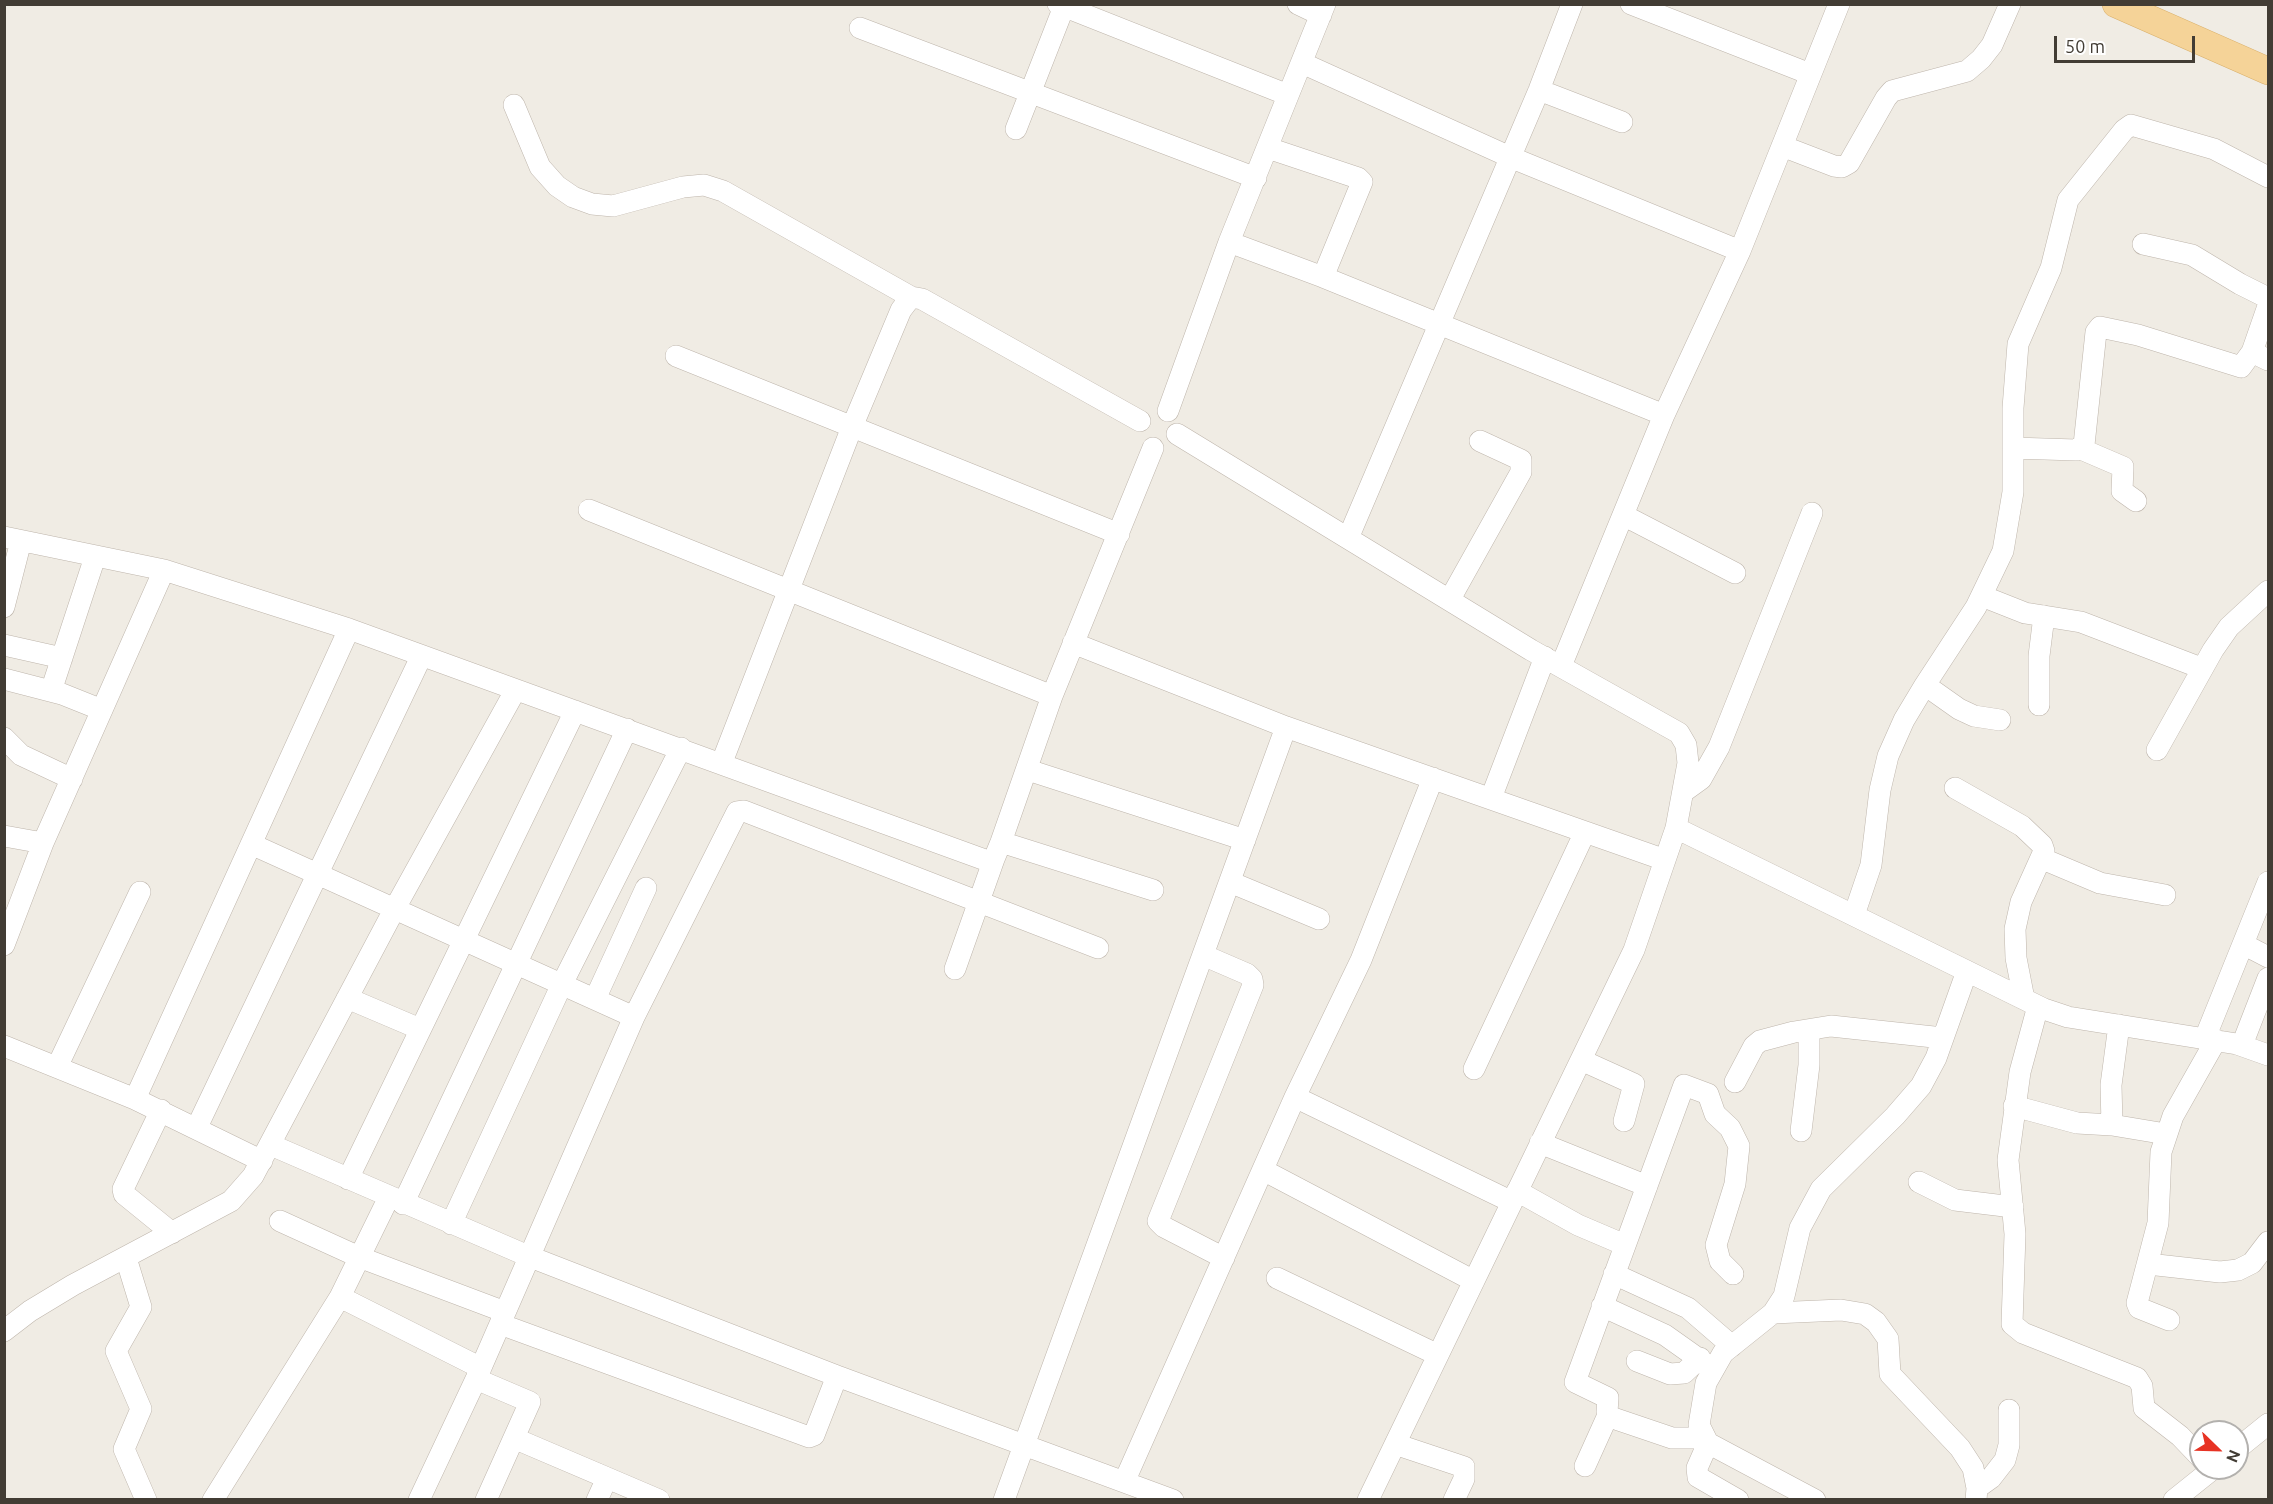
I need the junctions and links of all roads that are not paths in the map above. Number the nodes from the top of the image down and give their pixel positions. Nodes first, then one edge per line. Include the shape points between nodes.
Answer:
1 (1298, 4) edge
2 (1572, 4) edge
3 (1631, 4) edge
4 (1839, 4) edge
5 (2010, 4) edge
6 (2116, 4) edge
7 (1062, 5) edge
8 (1323, 10) edge
9 (860, 28) dead end
10 (1302, 63) junction
11 (2268, 71) edge
12 (1810, 74) junction
13 (1539, 90) junction
14 (1031, 93) junction
15 (1288, 95) junction
16 (514, 105) dead end
17 (1622, 122) dead end
18 (1016, 129) dead end
19 (1782, 146) junction
20 (1268, 148) junction
21 (1510, 157) junction
22 (2268, 177) edge
23 (1256, 178) junction
24 (1229, 242) junction
25 (2143, 244) dead end
26 (1740, 250) junction
27 (1323, 277) junction
28 (911, 297) junction
29 (2268, 298) edge
30 (2268, 306) edge
31 (1437, 323) junction
32 (676, 356) dead end
33 (2260, 356) edge
34 (1168, 411) junction
35 (1664, 415) junction
36 (1140, 421) junction
37 (852, 427) junction
38 (1177, 434) junction
39 (1480, 441) dead end
40 (1153, 448) junction
41 (2013, 448) junction
42 (2080, 449) junction
43 (2136, 501) dead end
44 (589, 510) dead end
45 (1812, 513) dead end
46 (1623, 515) junction
47 (1119, 534) junction
48 (1349, 536) junction
49 (13, 539) edge
50 (95, 557) junction
51 (164, 570) junction
52 (1735, 573) dead end
53 (788, 591) junction
54 (2268, 591) edge
55 (1982, 596) junction
56 (1450, 599) junction
57 (4, 607) edge
58 (2044, 616) junction
59 (349, 629) junction
60 (1073, 643) junction
61 (4, 645) edge
62 (421, 657) junction
63 (62, 658) junction
64 (1553, 662) junction
65 (2201, 668) junction
66 (4, 679) edge
67 (1925, 685) junction
68 (51, 691) junction
69 (515, 691) junction
70 (1052, 696) junction
71 (2039, 705) dead end
72 (102, 710) junction
73 (575, 711) junction
74 (2000, 720) dead end
75 (1286, 727) junction
76 (627, 729) junction
77 (4, 738) edge
78 (681, 748) junction
79 (2157, 750) dead end
80 (722, 762) junction
81 (1028, 770) junction
82 (1433, 778) junction
83 (72, 779) junction
84 (1955, 788) dead end
85 (1683, 792) junction
86 (1491, 798) junction
87 (1676, 828) junction
88 (1585, 832) junction
89 (4, 836) edge
90 (1245, 840) junction
91 (43, 843) junction
92 (251, 844) junction
93 (998, 851) junction
94 (2043, 859) junction
95 (1665, 860) junction
96 (318, 873) junction
97 (1230, 882) junction
98 (2268, 882) edge
99 (646, 888) dead end
100 (1153, 890) dead end
101 (140, 892) dead end
102 (2165, 895) dead end
103 (979, 904) junction
104 (394, 910) junction
105 (1854, 915) junction
106 (1319, 919) dead end
107 (462, 942) junction
108 (2243, 944) junction
109 (4, 945) edge
110 (1098, 948) dead end
111 (1203, 955) junction
112 (2268, 957) edge
113 (517, 963) junction
114 (955, 969) dead end
115 (1967, 971) junction
116 (2268, 978) edge
117 (562, 984) junction
118 (347, 998) junction
119 (595, 999) junction
120 (2031, 1003) junction
121 (634, 1017) junction
122 (2119, 1025) junction
123 (420, 1029) junction
124 (1809, 1030) junction
125 (1943, 1038) junction
126 (2211, 1039) junction
127 (2242, 1045) junction
128 (4, 1046) edge
129 (2268, 1054) edge
130 (1581, 1060) junction
131 (57, 1067) junction
132 (1474, 1070) dead end
133 (1735, 1082) dead end
134 (1296, 1097) junction
135 (135, 1099) junction
136 (2014, 1106) junction
137 (161, 1110) junction
138 (1624, 1121) dead end
139 (2112, 1125) junction
140 (197, 1127) junction
141 (1801, 1131) dead end
142 (2166, 1134) junction
143 (1540, 1143) junction
144 (267, 1153) junction
145 (1263, 1170) junction
146 (348, 1179) junction
147 (1919, 1182) dead end
148 (1647, 1186) junction
149 (1514, 1197) junction
150 (396, 1200) junction
151 (2013, 1207) junction
152 (280, 1221) dead end
153 (452, 1224) junction
154 (172, 1233) junction
155 (2268, 1242) edge
156 (1625, 1245) junction
157 (528, 1256) junction
158 (359, 1257) junction
159 (126, 1258) junction
160 (1224, 1258) junction
161 (2148, 1264) junction
162 (1614, 1274) junction
163 (1733, 1274) dead end
164 (1277, 1278) dead end
165 (1474, 1281) junction
166 (340, 1297) junction
167 (1602, 1306) junction
168 (1773, 1313) junction
169 (502, 1318) junction
170 (2169, 1320) dead end
171 (4, 1331) edge
172 (1732, 1346) junction
173 (1438, 1355) junction
174 (1637, 1361) dead end
175 (1706, 1364) junction
176 (479, 1374) junction
177 (837, 1376) junction
178 (2008, 1410) dead end
179 (1608, 1415) junction
180 (516, 1439) junction
181 (1705, 1441) junction
182 (1395, 1444) junction
183 (1023, 1445) junction
184 (2189, 1445) edge
185 (1585, 1466) dead end
186 (607, 1478) junction
187 (1125, 1480) junction
188 (2195, 1480) edge
189 (1977, 1494) edge
190 (1802, 1497) edge
191 (1454, 1499) edge
192 (146, 1500) edge
193 (213, 1500) edge
194 (419, 1500) edge
195 (486, 1500) edge
196 (597, 1500) edge
197 (659, 1500) edge
198 (1004, 1500) edge
199 (1173, 1500) edge
200 (1368, 1500) edge
201 (1738, 1500) edge
202 (2175, 1500) edge

1 - 8 street
2 - 13 street
3 - 12 street
4 - 12 street
5 - 19 street via 1992,45 1967,71 1892,91 1849,163 1834,166
6 - 11 main road
7 - 14 street
7 - 15 street
8 - 10 street
9 - 14 street
10 - 15 street
10 - 21 street
12 - 19 street
13 - 17 street
13 - 21 street
14 - 18 street
14 - 23 street
15 - 20 street
16 - 28 street via 540,167 573,197 613,206 704,185 723,191
19 - 26 street
20 - 23 street
20 - 27 street via 1362,182
21 - 26 street
21 - 31 street
22 - 41 street via 2214,148 2140,125 2124,130 2068,200 2051,268 2022,331 2013,397
23 - 24 street
24 - 27 street
24 - 34 street
25 - 29 street via 2192,255
26 - 35 street
27 - 31 street
28 - 36 street via 922,299
28 - 37 street via 901,310
30 - 33 street
31 - 35 street
31 - 48 street
32 - 37 street
33 - 42 street via 2236,368 2138,335 2100,327 2096,332 2085,438
34 - 36 street via 1149,411
34 - 38 street via 1176,421
35 - 46 street
36 - 40 street via 1142,440
37 - 47 street
37 - 53 street
38 - 40 street via 1165,447
38 - 48 street
39 - 56 street via 1521,460 1521,472
40 - 47 street
41 - 42 street
41 - 55 street via 2013,492 2003,551
42 - 43 street via 2123,467 2122,491
44 - 53 street
45 - 85 street via 1719,747 1701,779
46 - 52 street
46 - 64 street
47 - 60 street
48 - 56 street
49 - 50 street
49 - 57 street
50 - 51 street
50 - 63 street
51 - 59 street
51 - 72 street
53 - 70 street
53 - 80 street
54 - 65 street via 2229,627
55 - 58 street
55 - 67 street
56 - 64 street
58 - 65 street via 2081,622
58 - 71 street
59 - 62 street
59 - 92 street
60 - 70 street
60 - 75 street
61 - 63 street
62 - 69 street
62 - 96 street
63 - 68 street
64 - 85 street via 1679,733 1686,744 1688,763
64 - 86 street
65 - 79 street
66 - 68 street
67 - 74 street via 1959,709
67 - 105 street via 1888,756 1871,866
68 - 72 street
69 - 73 street
69 - 104 street
70 - 81 street
72 - 83 street
73 - 76 street
73 - 107 street
75 - 82 street
75 - 90 street
76 - 78 street
76 - 113 street
77 - 83 street via 21,755
78 - 80 street
78 - 117 street
80 - 93 street via 980,860
81 - 90 street
81 - 93 street
82 - 86 street
82 - 134 street via 1361,960
83 - 91 street
84 - 94 street via 2022,826 2042,845
85 - 87 street
86 - 88 street
87 - 95 street
87 - 105 street
88 - 95 street
88 - 132 street
89 - 91 street
90 - 97 street
91 - 109 street
92 - 96 street
92 - 135 street
93 - 100 street
93 - 103 street
94 - 102 street via 2100,884
94 - 120 street via 2021,902 2015,929 2016,958
95 - 130 street via 1634,950
96 - 104 street
96 - 140 street
97 - 106 street
97 - 111 street
98 - 108 street
99 - 119 street
101 - 131 street
103 - 110 street
103 - 114 street
103 - 121 street via 741,811 734,816
104 - 107 street
104 - 118 street
105 - 115 street
107 - 113 street
107 - 123 street
108 - 112 street
108 - 126 street
111 - 160 street via 1247,974 1253,985 1158,1221
111 - 183 street
113 - 117 street
113 - 150 street
115 - 120 street
115 - 125 street
116 - 127 street
117 - 119 street
117 - 153 street
118 - 123 street
118 - 144 street
119 - 121 street
120 - 122 street via 2068,1017
120 - 136 street
121 - 157 street
122 - 126 street
122 - 139 street via 2110,1085
123 - 146 street
124 - 125 street via 1831,1026
124 - 133 street via 1760,1041 1747,1055
124 - 141 street
125 - 168 street via 1921,1086 1821,1189 1810,1206 1800,1228 1789,1281
126 - 127 street
126 - 142 street
127 - 129 street
128 - 131 street
130 - 138 street via 1634,1084
130 - 143 street
131 - 135 street
134 - 145 street
134 - 149 street
135 - 137 street
136 - 139 street via 2077,1123
136 - 151 street via 2008,1160
137 - 140 street
137 - 154 street via 123,1190
139 - 142 street
140 - 144 street
142 - 161 street via 2161,1152 2158,1223
143 - 148 street
143 - 149 street
144 - 146 street
144 - 154 street via 231,1201
145 - 160 street
145 - 165 street
146 - 150 street
147 - 151 street via 1955,1200
148 - 156 street
148 - 163 street via 1682,1087 1708,1094 1714,1114 1730,1128 1739,1146 1735,1184 1715,1253
149 - 156 street
149 - 165 street
150 - 153 street
150 - 158 street
151 - 184 street via 2012,1324 2023,1333 2137,1378 2142,1386 2144,1408
152 - 158 street
153 - 157 street
154 - 159 street
155 - 161 street via 2252,1263 2238,1270 2220,1272
156 - 162 street
157 - 169 street
157 - 177 street
158 - 166 street
158 - 169 street
159 - 171 street via 30,1311
159 - 192 street via 141,1307 116,1351 141,1409 124,1449
160 - 187 street
161 - 170 street via 2138,1305
162 - 167 street
162 - 172 street via 1688,1308
164 - 173 street
165 - 173 street
166 - 176 street
166 - 193 street
167 - 175 street via 1665,1335
167 - 179 street via 1575,1382 1608,1398
168 - 172 street
168 - 189 street via 1841,1310 1866,1314 1876,1322 1888,1339 1890,1374 1960,1448 1973,1468
169 - 176 street
169 - 177 street via 809,1437 814,1435
172 - 175 street
173 - 182 street
174 - 175 street via 1670,1374
175 - 181 street via 1700,1425
176 - 180 street via 530,1401
176 - 194 street
177 - 183 street
178 - 189 street via 2009,1445 2005,1460
179 - 181 street via 1672,1438
179 - 185 street
180 - 186 street
180 - 195 street
181 - 190 street
181 - 201 street via 1698,1477
182 - 191 street via 1464,1467 1464,1479
182 - 200 street
183 - 187 street
183 - 198 street
186 - 196 street
186 - 197 street
187 - 199 street
188 - 202 street

